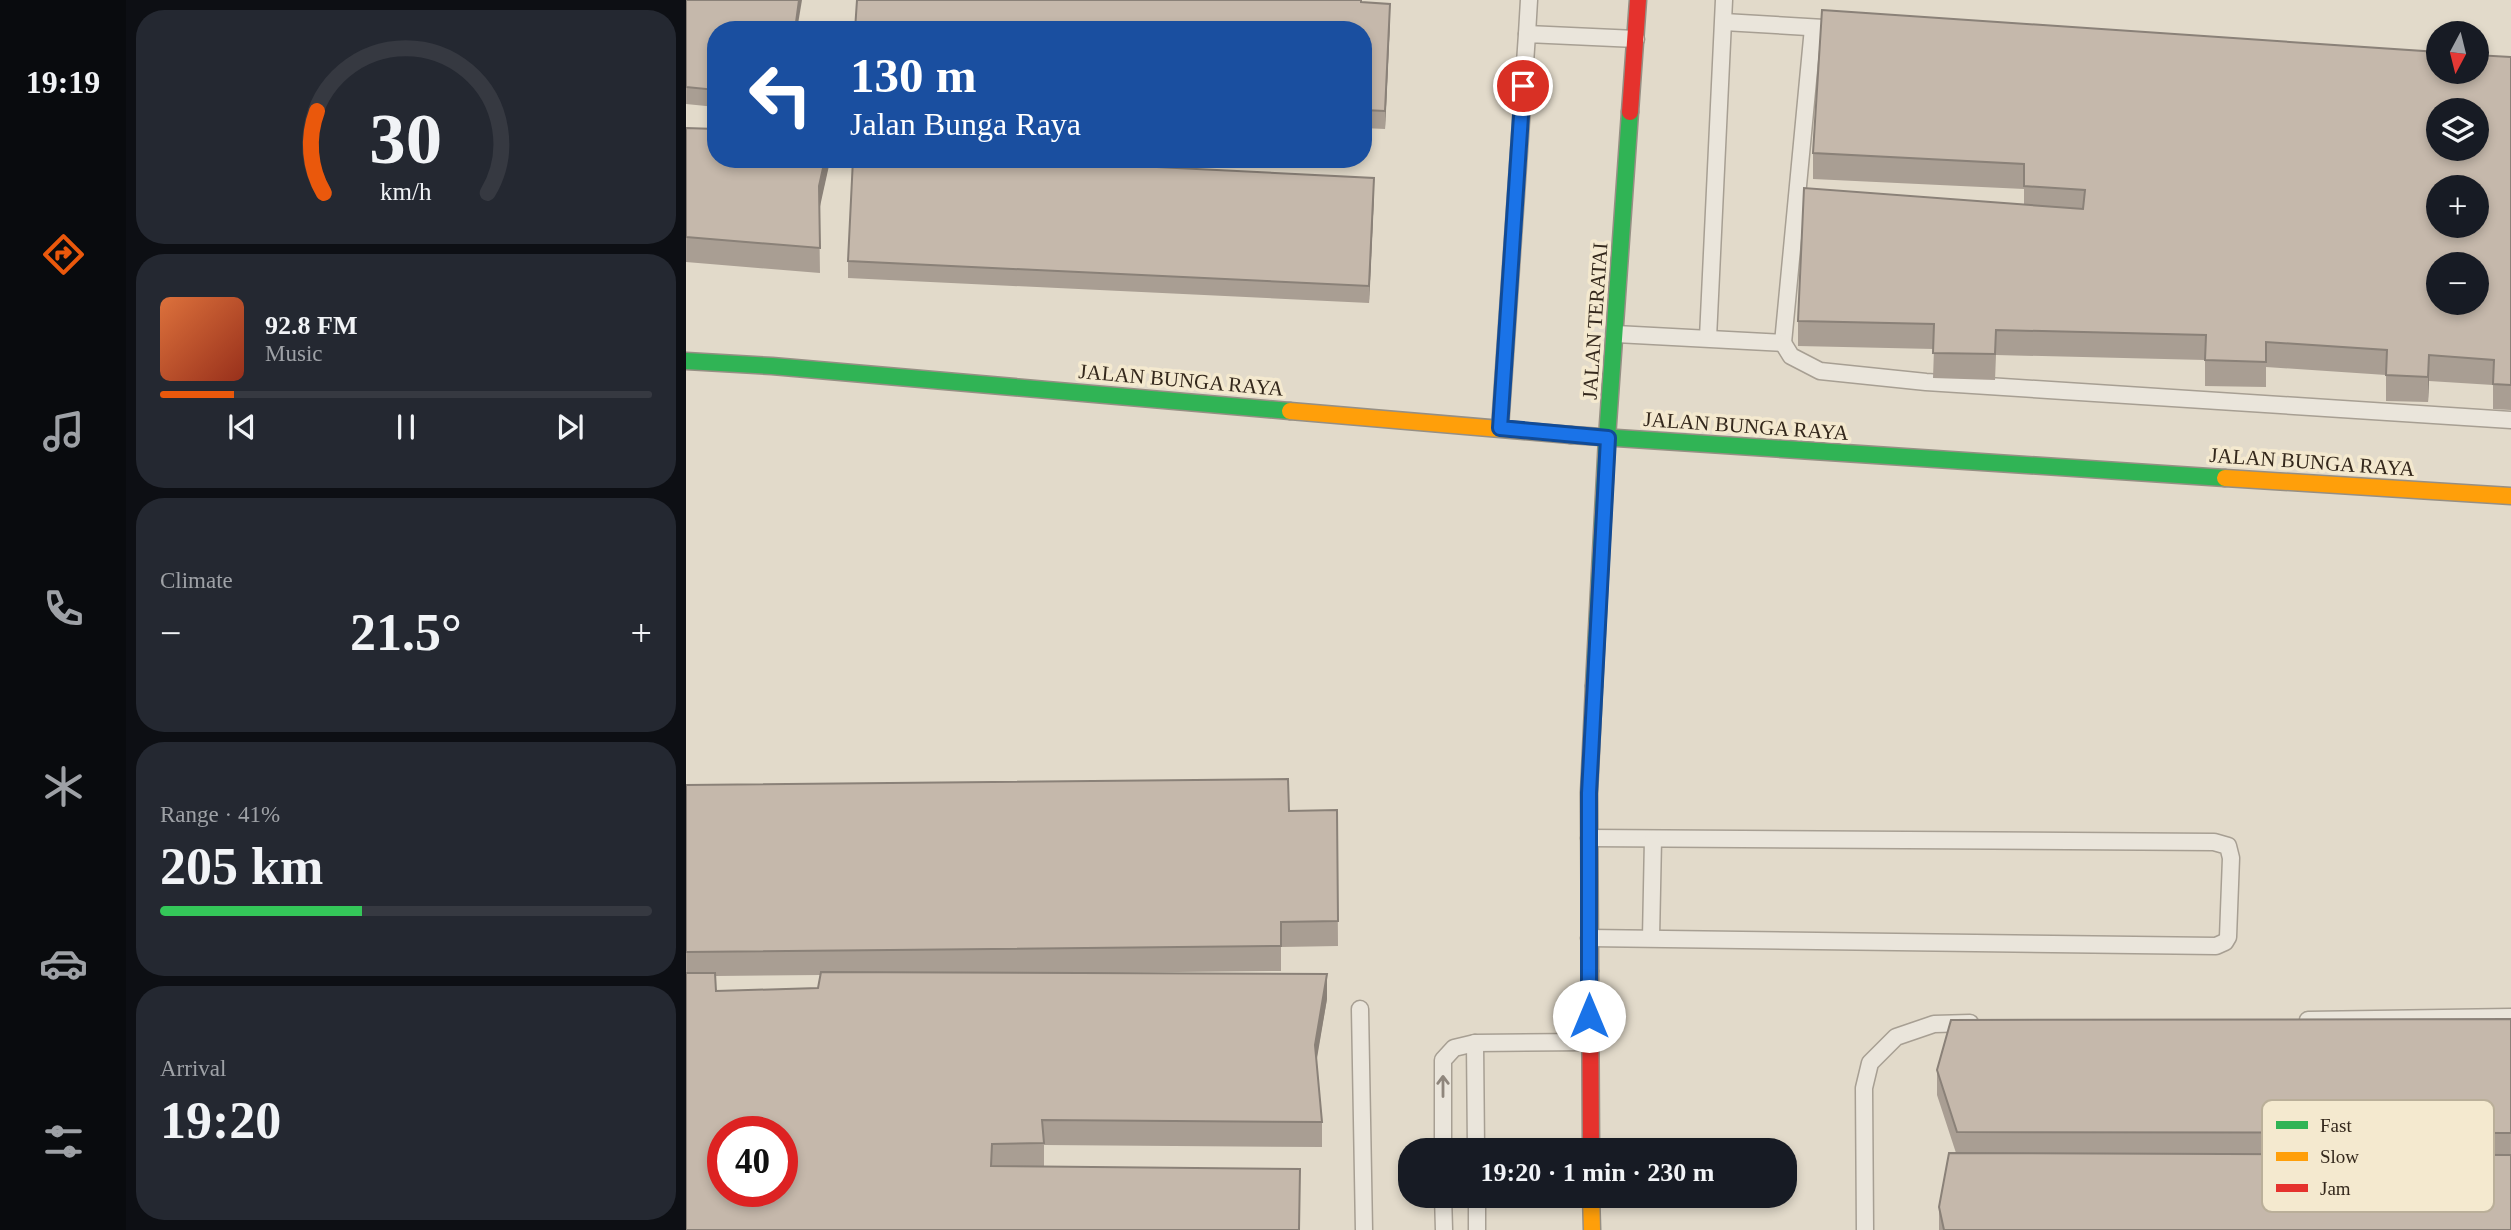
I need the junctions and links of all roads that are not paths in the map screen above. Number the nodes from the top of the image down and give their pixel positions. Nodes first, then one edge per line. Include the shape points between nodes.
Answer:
1 (1529, 0) edge
2 (1638, 0) edge
3 (1724, 0) edge
4 (1724, 22) junction
5 (1813, 28) junction
6 (1855, 30) edge
7 (1527, 34) junction
8 (1636, 39) junction
9 (1616, 334) junction
10 (1708, 338) junction
11 (1783, 343) junction
12 (686, 361) edge
13 (2511, 420) edge
14 (1500, 428) junction
15 (1608, 438) junction
16 (2511, 496) edge
17 (1590, 838) junction
18 (1653, 839) junction
19 (1589, 938) junction
20 (1651, 938) junction
21 (1360, 1009) dead end
22 (2511, 1017) edge
23 (2291, 1020) edge
24 (1989, 1023) edge
25 (1590, 1042) junction
26 (1475, 1043) junction
27 (1443, 1138) edge
28 (1476, 1138) edge
29 (1591, 1138) edge
30 (1443, 1208) edge
31 (1477, 1208) edge
32 (1591, 1208) edge
33 (1364, 1230) edge
34 (1444, 1230) edge
35 (1477, 1230) edge
36 (1592, 1230) edge
37 (1865, 1230) edge

1 - 7 lane
2 - 8 street, JALAN TERATAI
3 - 4 lane
4 - 5 lane
4 - 10 lane
5 - 6 lane
5 - 11 lane
7 - 8 lane
7 - 14 lane
8 - 9 street, JALAN TERATAI
9 - 10 lane
9 - 15 street, JALAN TERATAI
10 - 11 lane
11 - 13 lane via 1791,355 1820,371
12 - 14 street, JALAN BUNGA RAYA
14 - 15 street, JALAN BUNGA RAYA
15 - 16 street, JALAN BUNGA RAYA
15 - 17 street, JALAN TERATAI
17 - 18 lane
17 - 19 street, JALAN TERATAI
18 - 20 lane
18 - 20 lane via 2214,842 2228,846 2231,858 2228,937 2216,946
19 - 20 lane
19 - 25 street, JALAN TERATAI
21 - 33 lane
22 - 23 lane
24 - 37 lane via 1934,1024 1896,1037 1870,1063 1864,1088
25 - 26 lane
25 - 29 street, JALAN TERATAI
27 -> 26 lane via 1443,1060 1454,1048
26 - 28 lane
30 - 34 lane
31 - 35 lane
32 - 36 street

